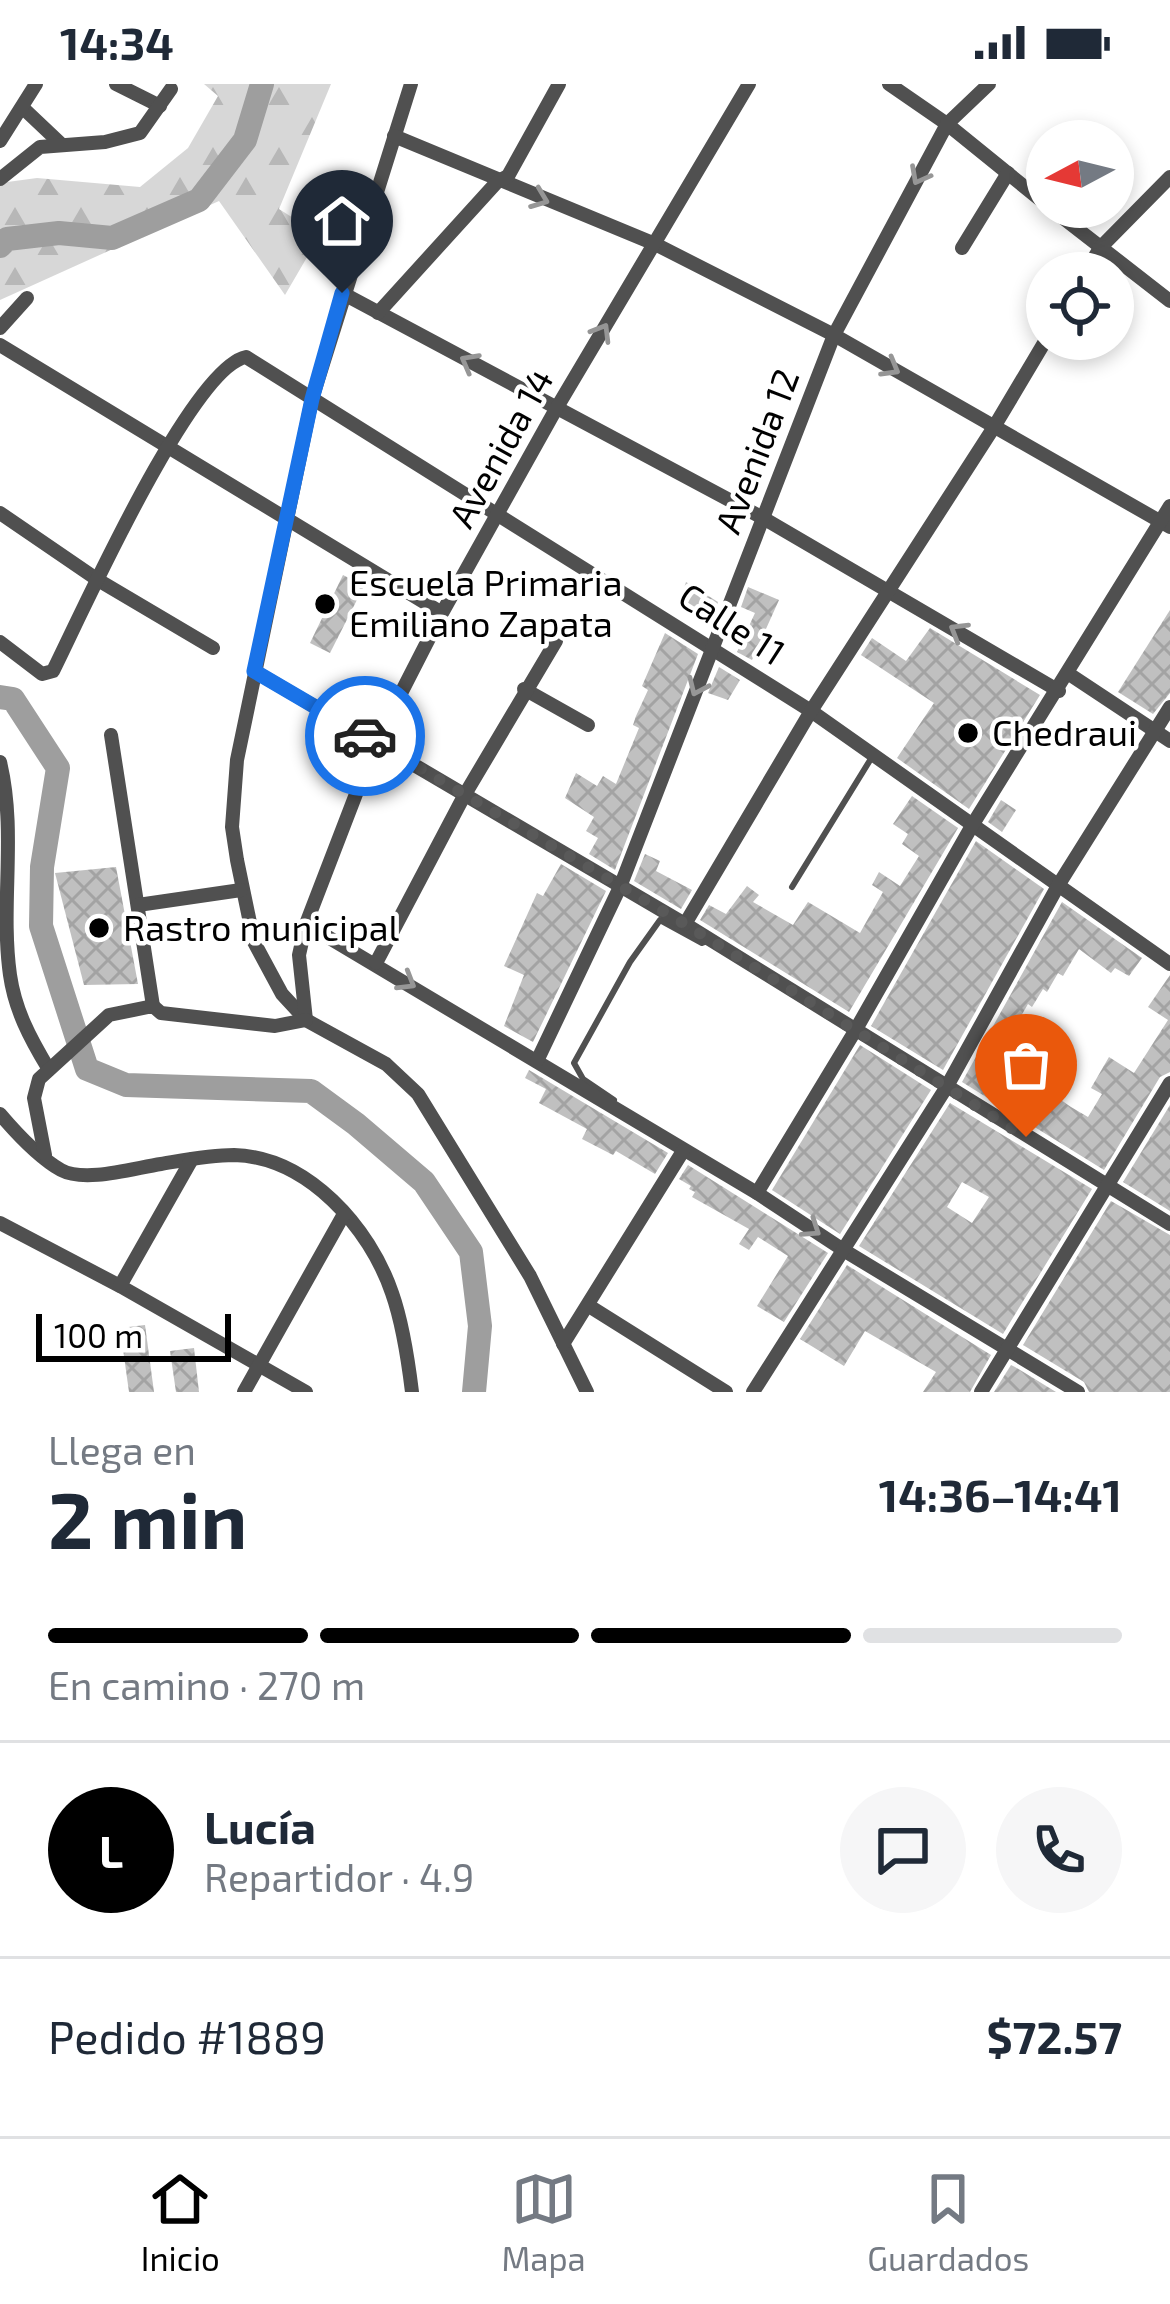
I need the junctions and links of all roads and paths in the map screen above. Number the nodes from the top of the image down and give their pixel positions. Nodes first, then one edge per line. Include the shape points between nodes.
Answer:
1 (36, 84) edge
2 (116, 84) edge
3 (411, 84) edge
4 (559, 84) edge
5 (749, 84) edge
6 (889, 84) edge
7 (989, 84) edge
8 (171, 89) dead end
9 (160, 106) junction
10 (22, 108) junction
11 (947, 124) junction
12 (394, 136) junction
13 (0, 141) edge
14 (60, 142) junction
15 (1007, 173) junction
16 (1170, 177) edge
17 (0, 179) edge
18 (496, 182) junction
19 (1026, 188) edge
20 (1075, 228) edge
21 (655, 244) junction
22 (962, 248) dead end
23 (1100, 248) junction
24 (1098, 252) edge
25 (342, 293) junction
26 (27, 298) dead end
27 (1170, 301) edge
28 (378, 313) junction
29 (0, 328) edge
30 (834, 335) junction
31 (0, 345) edge
32 (1034, 360) edge
33 (312, 399) junction
34 (556, 409) junction
35 (994, 428) junction
36 (166, 448) junction
37 (1170, 506) edge
38 (499, 512) junction
39 (0, 513) edge
40 (763, 518) junction
41 (286, 522) junction
42 (1165, 524) edge
43 (98, 580) junction
44 (890, 590) junction
45 (442, 613) junction
46 (556, 641) dead end
47 (0, 642) edge
48 (213, 648) dead end
49 (714, 648) junction
50 (254, 671) junction
51 (1069, 674) junction
52 (524, 689) junction
53 (1058, 691) junction
54 (1170, 707) edge
55 (812, 711) junction
56 (588, 725) dead end
57 (1155, 731) junction
58 (111, 735) dead end
59 (1170, 741) edge
60 (376, 742) junction
61 (874, 754) junction
62 (0, 762) edge
63 (464, 796) junction
64 (973, 824) junction
65 (5, 840) edge
66 (1059, 884) junction
67 (792, 886) dead end
68 (620, 887) junction
69 (242, 890) junction
70 (138, 905) junction
71 (306, 924) junction
72 (685, 924) junction
73 (710, 940) junction
74 (376, 963) junction
75 (1170, 964) edge
76 (153, 1006) junction
77 (306, 1020) junction
78 (855, 1031) junction
79 (537, 1060) junction
80 (51, 1066) junction
81 (1170, 1083) edge
82 (946, 1088) junction
83 (0, 1114) edge
84 (634, 1118) junction
85 (683, 1150) junction
86 (45, 1155) junction
87 (192, 1159) junction
88 (1105, 1187) junction
89 (757, 1193) junction
90 (344, 1214) junction
91 (0, 1223) edge
92 (1170, 1224) edge
93 (844, 1251) junction
94 (120, 1286) junction
95 (590, 1306) junction
96 (563, 1344) junction
97 (1006, 1351) junction
98 (258, 1366) junction
99 (244, 1392) edge
100 (306, 1392) edge
101 (412, 1392) edge
102 (587, 1392) edge
103 (726, 1392) edge
104 (753, 1392) edge
105 (981, 1392) edge
106 (1078, 1392) edge

1 - 10 street
2 - 9 street
3 - 12 street
4 - 18 street via 508,176
5 - 21 street, Avenida 14
6 - 11 street
7 - 11 street, Avenida 12
8 - 9 street
9 - 14 street via 140,133
10 - 13 street
10 - 14 street
11 - 15 street
11 -> 30 street, Avenida 12
12 - 18 street
12 - 25 street
14 - 17 street via 40,147
15 - 19 street
15 - 22 street
16 - 23 street
18 -> 21 street
18 - 28 street
20 - 23 street
21 - 30 street
34 -> 21 street, Avenida 14
23 - 24 street
23 - 27 street
25 - 28 street
25 - 33 street
26 - 29 street
34 -> 28 street
30 -> 35 street
30 - 40 street, Avenida 12
31 - 36 street
32 - 35 street
33 - 36 street, Calle 11 via 246,357 231,362
33 - 38 street, Calle 11
33 - 41 street
34 - 38 street, Avenida 14
34 - 40 street
35 - 42 street
35 - 44 street
36 - 41 street
36 - 43 street
37 - 42 street
38 - 45 street, Avenida 14
38 - 49 street, Calle 11
39 - 43 street
40 - 44 street
40 - 49 street, Avenida 12
41 - 45 street
41 - 50 street
42 - 51 street
43 - 47 street via 49,674
43 - 48 street
53 -> 44 street
44 - 55 street
45 - 60 street, Avenida 14
46 - 52 street
49 - 55 street, Calle 11
49 -> 68 street, Avenida 12
50 - 60 street
50 - 69 street via 232,826
51 - 53 street
51 - 57 street
52 - 56 street
52 - 63 street
53 - 64 street
54 - 57 street
55 - 61 street, Calle 11
55 - 72 street
57 - 59 street
57 - 66 street
58 - 70 street
60 - 63 street
60 - 71 street, Avenida 14
61 - 64 street, Calle 11
61 - 67 lane
62 - 65 street
63 - 68 street
63 - 74 street
64 - 66 street, Calle 11
64 - 78 street
65 - 80 street via 10,978 23,1024
66 - 75 street, Calle 11
66 - 82 street
68 - 72 street
68 - 79 street, Avenida 12
69 - 70 street
69 - 77 street via 266,968
70 - 76 street
71 - 74 street
71 - 77 street, Avenida 14 via 299,955
72 - 73 street
73 - 78 street
73 - 84 lane via 654,923 574,1059 584,1079
74 -> 79 street
76 - 77 street via 275,1026
76 - 80 street via 109,1015
77 - 96 street via 386,1064 418,1094
78 - 82 street
78 - 89 street
79 - 84 street
80 - 86 street via 34,1098
81 - 88 street
82 - 88 street
82 - 93 street
83 - 86 street
84 - 85 street
85 - 89 street
85 - 95 street
86 - 87 street via 63,1171 91,1174
87 - 90 street via 267,1160 300,1174
87 - 94 street
88 - 92 street
88 - 97 street
89 -> 93 street
90 - 98 street
90 - 101 street via 392,1291
91 - 94 street
93 - 97 street
93 - 104 street
94 - 98 street
95 - 96 street
95 - 103 street
96 - 102 street
97 - 105 street
97 - 106 street
98 - 99 street
98 - 100 street

